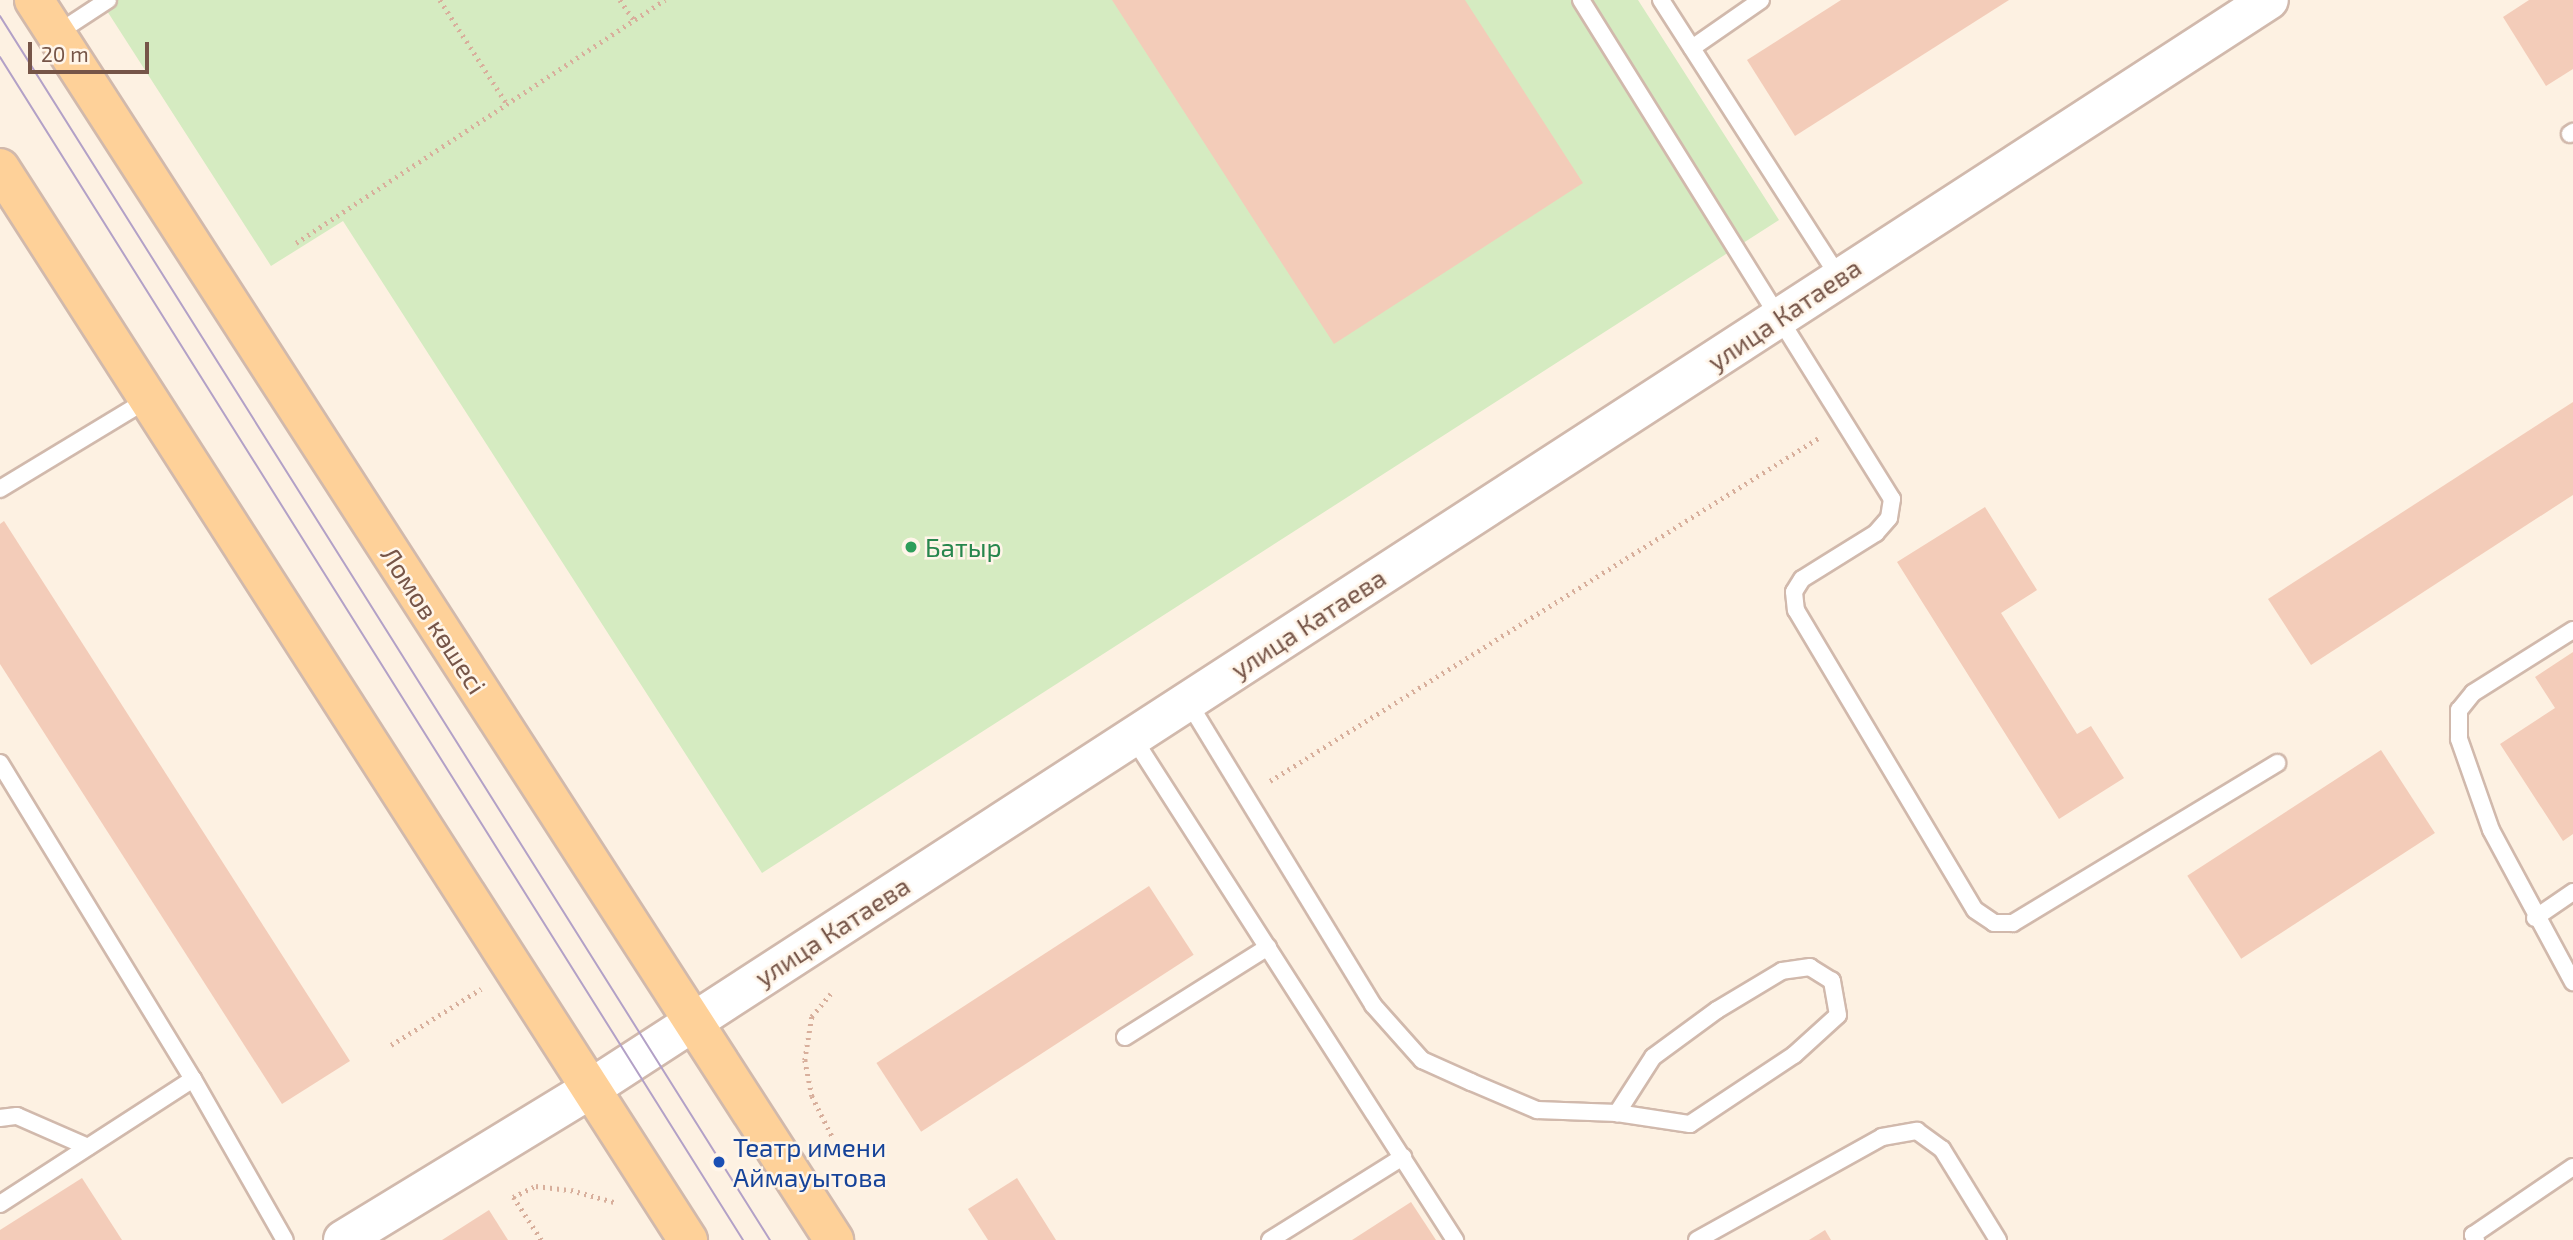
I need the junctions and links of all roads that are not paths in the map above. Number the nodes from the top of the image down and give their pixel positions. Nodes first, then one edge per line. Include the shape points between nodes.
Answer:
1 (34, 0) edge
2 (108, 0) edge
3 (1581, 0) edge
4 (1661, 0) edge
5 (1761, 0) edge
6 (2269, 0) edge
7 (56, 34) junction
8 (1692, 48) junction
9 (0, 168) edge
10 (1839, 276) junction
11 (1778, 317) junction
12 (150, 398) junction
13 (0, 489) edge
14 (2573, 630) edge
15 (1187, 700) junction
16 (1132, 736) junction
17 (0, 763) edge
18 (2277, 763) dead end
19 (2573, 892) edge
20 (2535, 918) junction
21 (1268, 947) junction
22 (2573, 982) edge
23 (693, 1022) junction
24 (1125, 1037) dead end
25 (193, 1079) junction
26 (590, 1089) junction
27 (1617, 1113) junction
28 (0, 1118) edge
29 (88, 1147) junction
30 (1403, 1157) junction
31 (2573, 1167) edge
32 (0, 1204) edge
33 (2471, 1238) edge
34 (285, 1240) edge
35 (344, 1240) edge
36 (688, 1240) edge
37 (834, 1240) edge
38 (1270, 1240) edge
39 (1455, 1240) edge
40 (1697, 1240) edge
41 (1998, 1240) edge

1 - 7 main road, Ломов көшесі
2 - 7 lane
3 - 11 lane
4 - 8 lane
5 - 8 lane
6 - 10 street, улица Катаева
7 - 23 main road, Ломов көшесі
8 - 10 lane
9 - 12 main road
10 - 11 street, улица Катаева
11 - 15 street, улица Катаева
11 - 18 lane via 1892,499 1889,518 1876,533 1802,579 1794,592 1796,610 1975,910 1994,923 2013,923
12 - 13 lane
12 - 26 main road
14 - 20 lane via 2473,693 2459,710 2459,739 2491,830
15 - 16 street, улица Катаева
15 - 27 lane via 1373,1005 1422,1060 1536,1110
16 - 21 lane
16 - 23 street, улица Катаева
17 - 25 lane
19 - 20 lane
20 - 22 lane
21 - 24 lane
21 - 30 lane
23 - 26 street, улица Катаева
23 - 37 main road, Ломов көшесі
25 - 29 lane
25 - 34 lane
26 - 35 street, улица Катаева
26 - 36 main road
27 - 27 lane via 1690,1124 1794,1055 1838,1015 1832,981 1810,967 1782,971 1717,1010 1653,1056
28 - 29 lane via 17,1116
29 - 32 lane
30 - 38 lane
30 - 39 lane
31 - 33 lane
40 - 41 lane via 1882,1137 1917,1131 1942,1149

